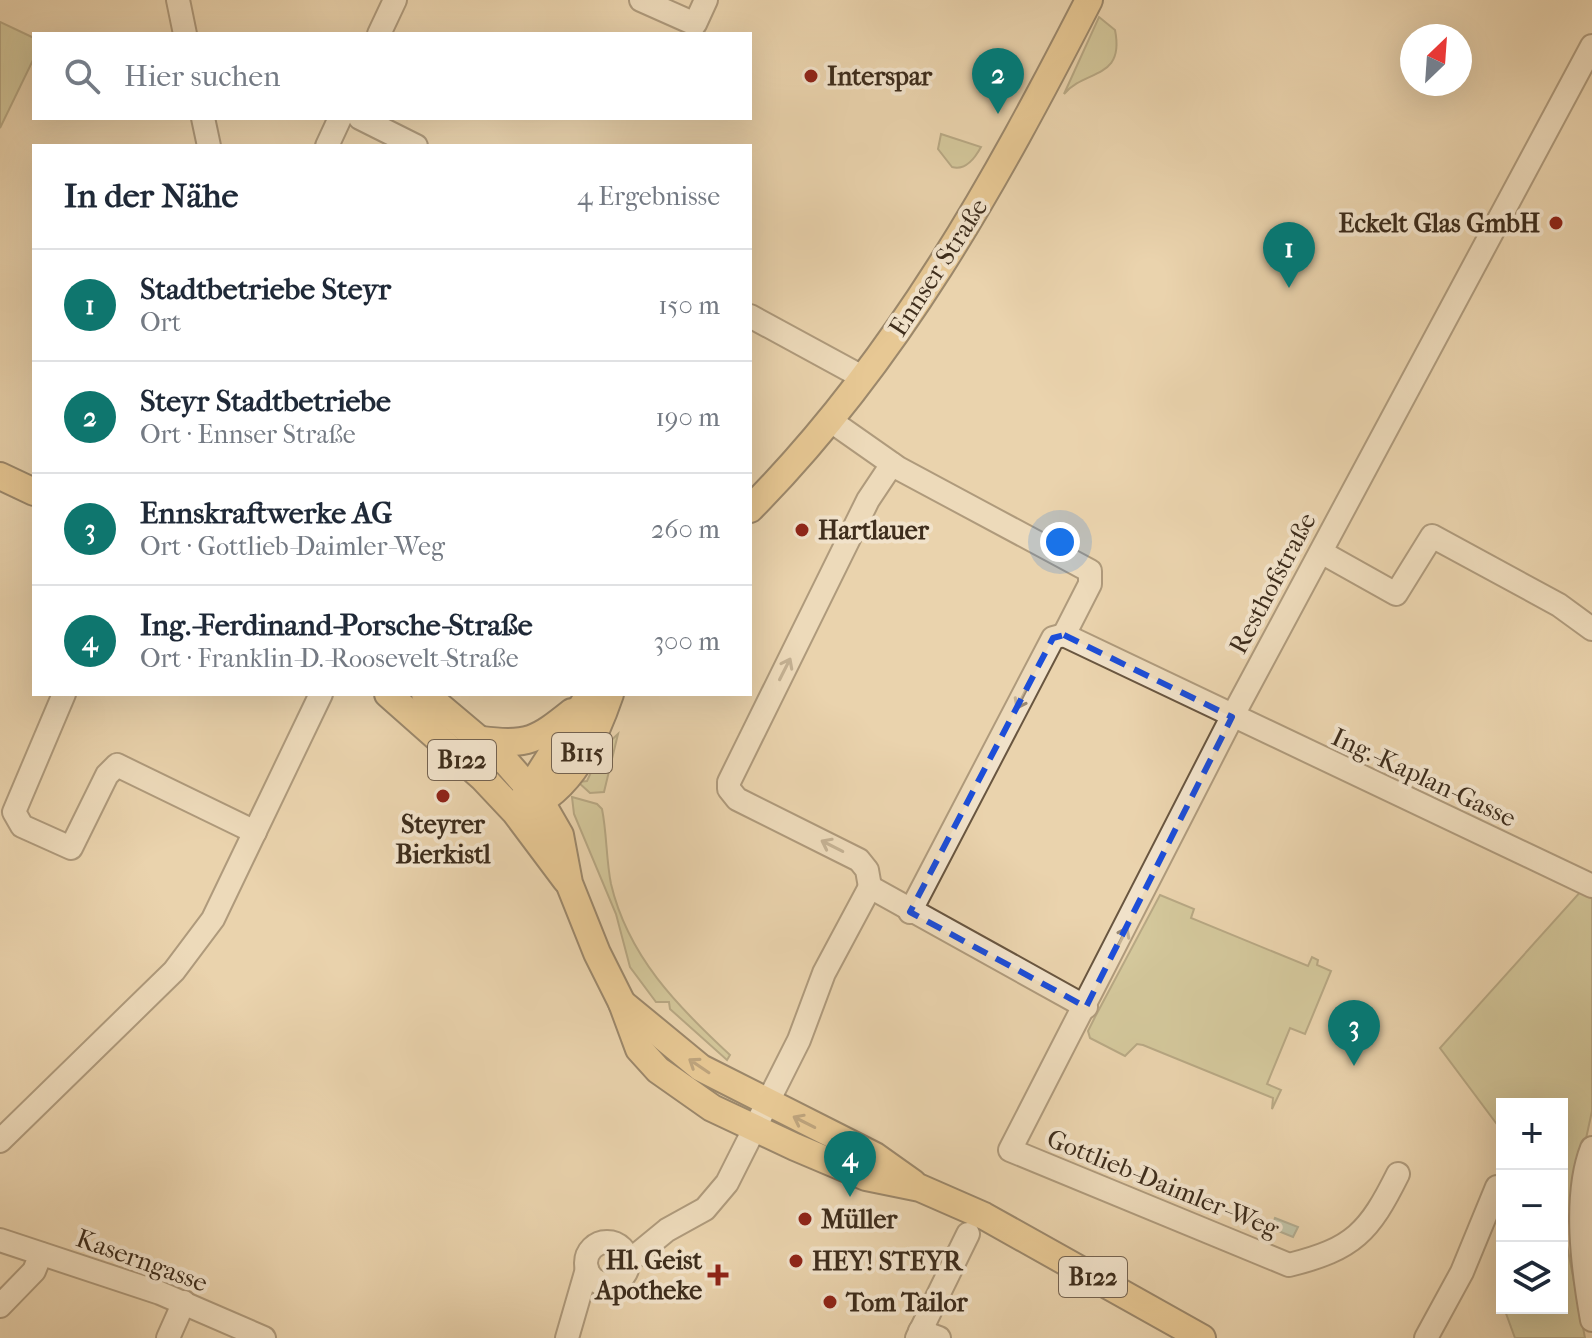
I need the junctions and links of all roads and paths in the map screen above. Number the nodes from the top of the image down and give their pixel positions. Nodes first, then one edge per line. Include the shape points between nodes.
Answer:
1 (178, 0) edge
2 (395, 0) edge
3 (641, 0) edge
4 (706, 0) edge
5 (1089, 0) edge
6 (185, 32) edge
7 (380, 32) edge
8 (1592, 46) edge
9 (203, 120) edge
10 (339, 120) edge
11 (364, 120) edge
12 (209, 144) edge
13 (328, 144) edge
14 (412, 144) edge
15 (760, 321) edge
16 (864, 378) junction
17 (831, 421) junction
18 (892, 464) junction
19 (0, 476) edge
20 (32, 491) edge
21 (752, 507) edge
22 (1321, 552) junction
23 (1592, 629) edge
24 (1064, 635) junction
25 (63, 696) edge
26 (320, 696) edge
27 (390, 696) edge
28 (427, 696) edge
29 (609, 696) edge
30 (589, 698) edge
31 (1232, 717) junction
32 (482, 740) junction
33 (536, 795) junction
34 (515, 812) junction
35 (255, 832) junction
36 (569, 883) junction
37 (1592, 886) edge
38 (870, 887) junction
39 (910, 912) junction
40 (622, 1003) junction
41 (1086, 1007) junction
42 (767, 1103) junction
43 (755, 1129) junction
44 (0, 1141) edge
45 (1592, 1148) edge
46 (1010, 1150) joint
47 (1398, 1174) dead end
48 (920, 1188) junction
49 (1496, 1189) edge
50 (976, 1225) junction
51 (667, 1230) junction
52 (0, 1240) edge
53 (614, 1243) junction
54 (41, 1254) junction
55 (628, 1262) junction
56 (596, 1276) junction
57 (184, 1302) junction
58 (0, 1306) edge
59 (1592, 1320) edge
60 (569, 1334) edge
61 (926, 1336) edge
62 (168, 1338) edge
63 (264, 1338) edge
64 (1202, 1338) edge
65 (1426, 1338) edge

1 - 6 street
2 - 7 street
3 - 4 street via 695,24
5 - 16 main road, Ennser Straße via 959,241
8 - 22 street, Resthofstraße
9 - 12 street
10 - 13 street
11 - 14 street
15 - 16 street
16 - 17 main road, Ennser Straße
17 - 18 street
17 - 21 main road, Ennser Straße
18 - 24 street via 1090,571 1090,584
38 -> 18 street via 859,860 737,799 729,782 868,500
19 - 20 main road
22 - 23 street via 1396,594 1432,536 1559,605
22 - 31 street, Resthofstraße
24 - 31 street, Ing.-Kaplan-Gasse
24 -> 39 street via 1053,638
25 - 35 street via 21,790 16,820 71,848 114,765
26 - 35 street
27 - 34 main road, B122
28 - 32 main road, B122
29 - 33 main road, B115 via 565,782
30 - 32 main road via 529,742
30 - 33 main road, B115
31 - 37 street, Ing.-Kaplan-Gasse
41 -> 31 street, Resthofstraße
32 - 33 main road, B122
33 - 34 main road, B115
33 - 36 main road, B122 via 560,835
34 - 36 main road, B122
35 - 44 street via 218,910 174,971
36 - 40 main road, B122
38 - 39 street
38 - 42 street via 824,973 799,1040
39 - 41 street
42 -> 40 main road, B122 via 701,1068
40 - 43 main road, B122 via 639,1049 658,1070 702,1102
41 - 46 street, Resthofstraße
42 - 43 street
48 -> 42 main road, B122 via 875,1156
43 - 48 main road, B122 via 866,1177
43 - 51 street via 713,1202
45 - 59 street via 1585,1174 1582,1251
46 - 47 street, Gottlieb-Daimler-Weg via 1289,1265 1343,1247 1375,1219
48 - 50 main road, B122
49 - 65 street via 1462,1272
50 - 61 street
50 - 64 main road, B122
51 - 53 street
51 - 55 street
52 - 54 street, Kaserngasse
53 - 55 street
53 - 56 street via 596,1244 586,1260
54 - 57 street, Kaserngasse
54 - 58 street via 34,1271
55 - 56 street via 619,1279
56 - 60 street
57 - 62 street
57 - 63 street, Kaserngasse

